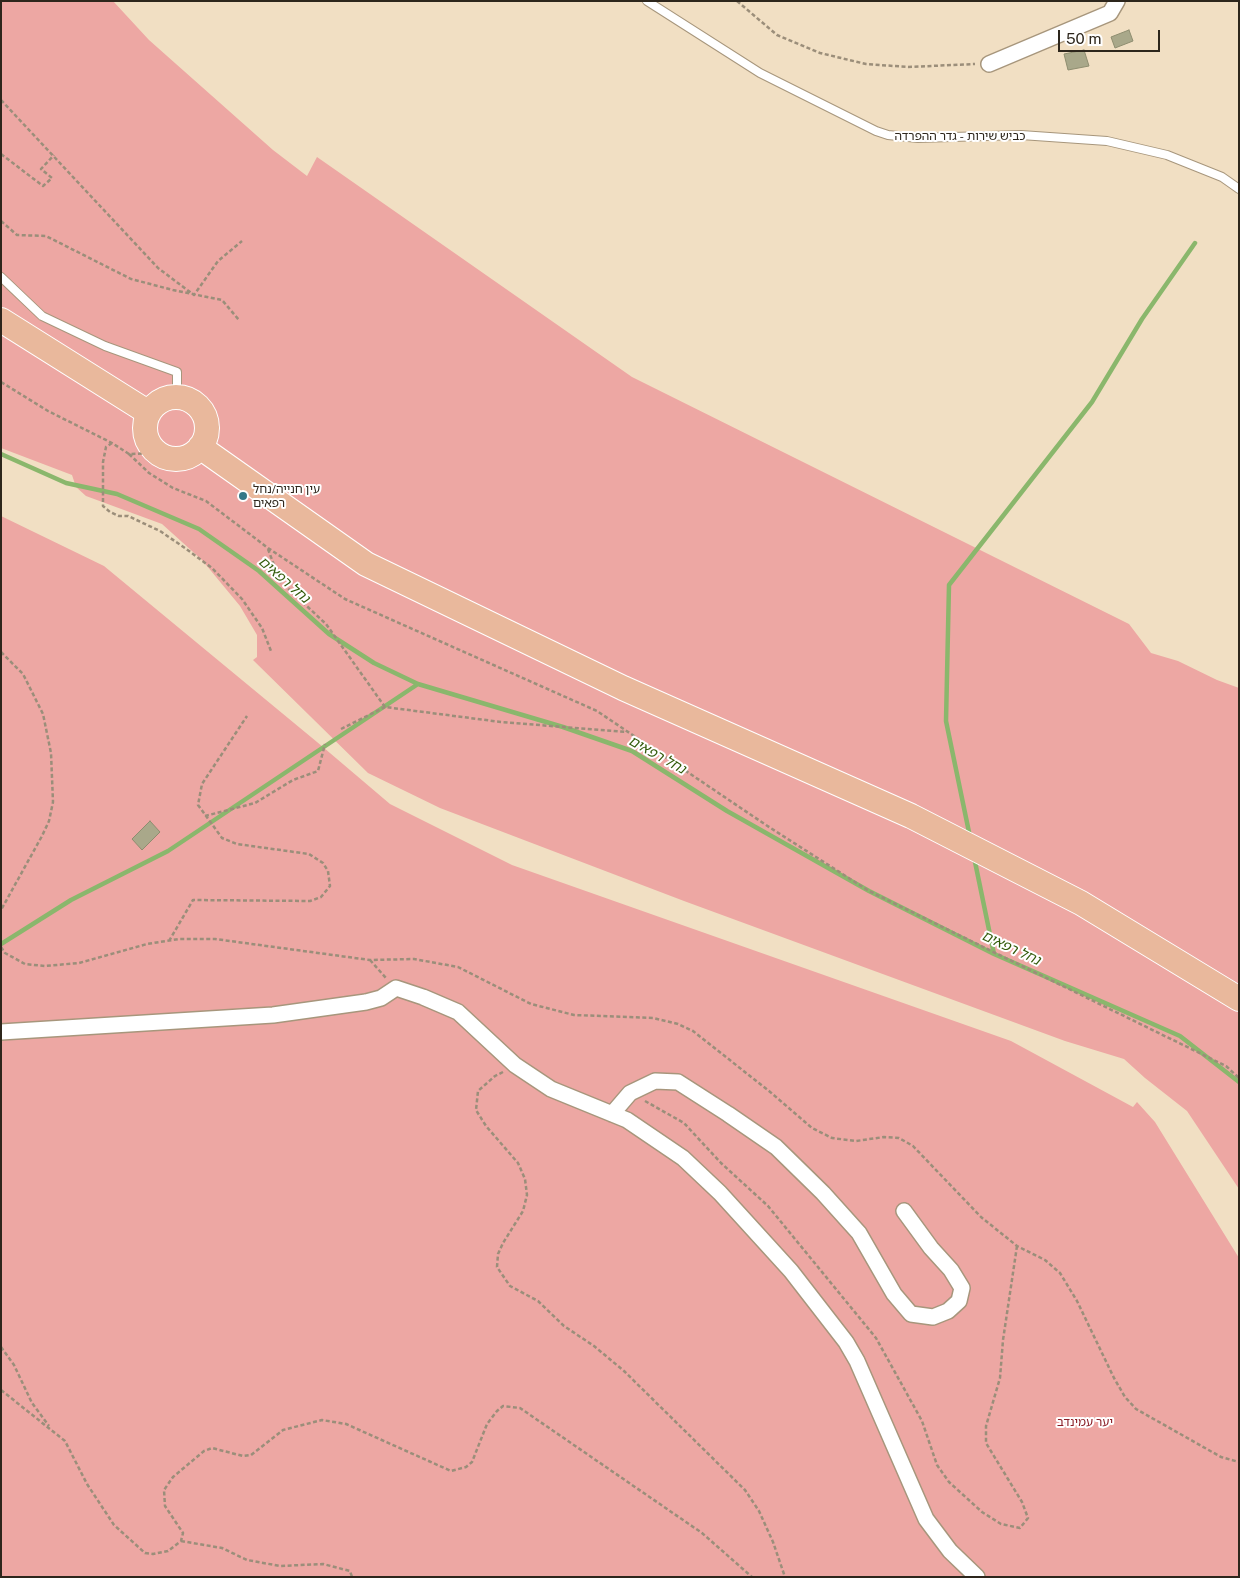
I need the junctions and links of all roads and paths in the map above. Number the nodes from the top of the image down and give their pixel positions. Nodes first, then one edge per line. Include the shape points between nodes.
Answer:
1 (646, 1) edge
2 (737, 1) edge
3 (1117, 1) edge
4 (989, 64) joint
5 (1, 100) edge
6 (1, 154) edge
7 (54, 155) junction
8 (1239, 189) edge
9 (1, 221) edge
10 (242, 241) dead end
11 (1, 277) edge
12 (194, 295) junction
13 (1, 320) edge
14 (239, 320) dead end
15 (1, 382) edge
16 (177, 397) junction
17 (149, 413) junction
18 (112, 443) junction
19 (200, 447) junction
20 (157, 452) junction
21 (129, 454) junction
22 (268, 548) junction
23 (271, 651) dead end
24 (1, 652) edge
25 (385, 707) junction
26 (247, 716) dead end
27 (341, 729) dead end
28 (628, 732) junction
29 (325, 744) dead end
30 (205, 816) junction
31 (1, 910) edge
32 (169, 941) junction
33 (1, 947) edge
34 (370, 960) junction
35 (396, 988) junction
36 (1239, 999) edge
37 (1, 1032) edge
38 (515, 1065) junction
39 (1239, 1078) edge
40 (630, 1093) junction
41 (612, 1114) junction
42 (904, 1211) dead end
43 (1017, 1246) junction
44 (1, 1347) edge
45 (1, 1390) edge
46 (65, 1441) junction
47 (1239, 1462) edge
48 (181, 1540) junction
49 (352, 1577) edge
50 (752, 1577) edge
51 (785, 1577) edge
52 (977, 1577) edge

1 - 8 lane, כביש שירות - גדר ההפרדה via 760,72 876,132 918,138 1021,135 1106,141 1167,155 1222,178
2 - 4 path via 778,35 820,53 882,66
3 - 4 street via 1110,13
5 - 7 path
6 - 7 path via 43,186 52,178 41,169
7 - 12 path via 158,268
9 - 12 path via 18,235 46,236 131,279
10 - 12 path via 218,261
11 - 16 lane via 42,316 105,346 177,372
12 - 14 path via 222,300
13 - 17 main road
15 - 18 path via 48,411
16 - 17 main road via 163,400
16 - 19 main road via 191,400 207,421
17 - 20 main road via 145,430 147,439
18 - 21 path
18 - 23 path via 104,454 103,506 119,516 128,516 160,531 212,568 242,599 262,628
19 - 20 main road via 185,458 175,459
19 - 36 main road via 366,564 623,688 910,816 1081,903
20 - 21 path
21 - 22 path via 149,473 173,488 206,501
22 - 25 path via 280,581 326,624
22 - 28 path via 345,599 597,710
24 - 31 path via 23,674 43,714 51,753 53,802 42,836
25 - 27 path
25 - 28 path via 501,722
26 - 30 path via 202,784 198,805
28 - 39 path via 869,891 1226,1066
29 - 30 path via 318,771 293,780 255,803
30 - 32 path via 222,838 237,844 309,854 323,863 330,886 321,897 310,901 194,900
32 - 33 path via 79,962 45,966 25,964 5,953
32 - 34 path via 216,939
34 - 35 path
34 - 43 path via 414,959 458,967 531,1004 574,1015 653,1018 678,1024 693,1032 812,1128 832,1138 856,1141 891,1137 913,1146 980,1217
35 - 37 street via 381,998 366,1002 273,1015
35 - 38 street via 458,1012
38 - 41 street via 551,1089
38 - 51 path via 478,1091 476,1110 518,1163 525,1179 524,1211 503,1243 497,1267 510,1286 538,1301 564,1326 624,1371 745,1490 759,1511
40 - 41 street
40 - 42 street via 654,1081 678,1082 776,1147 859,1233 894,1294 911,1314 933,1318 959,1302 962,1288
40 - 43 path via 684,1123 768,1206 876,1338 922,1421 937,1466 949,1482 982,1512 1001,1524 1020,1528 1028,1518 1022,1502 986,1443 986,1426 1000,1378
41 - 52 street via 627,1120 683,1158 720,1193 791,1271 857,1361 926,1519 950,1551
43 - 47 path via 1045,1260 1060,1273 1114,1378 1136,1409 1221,1457
44 - 46 path via 14,1365 32,1403 46,1423
45 - 46 path
46 - 48 path via 87,1484 114,1525 145,1553 168,1551
48 - 49 path via 222,1548 247,1560 280,1566 323,1564 350,1571
48 - 50 path via 183,1533 165,1506 164,1490 173,1477 204,1450 212,1448 251,1455 282,1430 322,1420 346,1424 451,1471 472,1462 487,1424 504,1406 520,1408 702,1533

